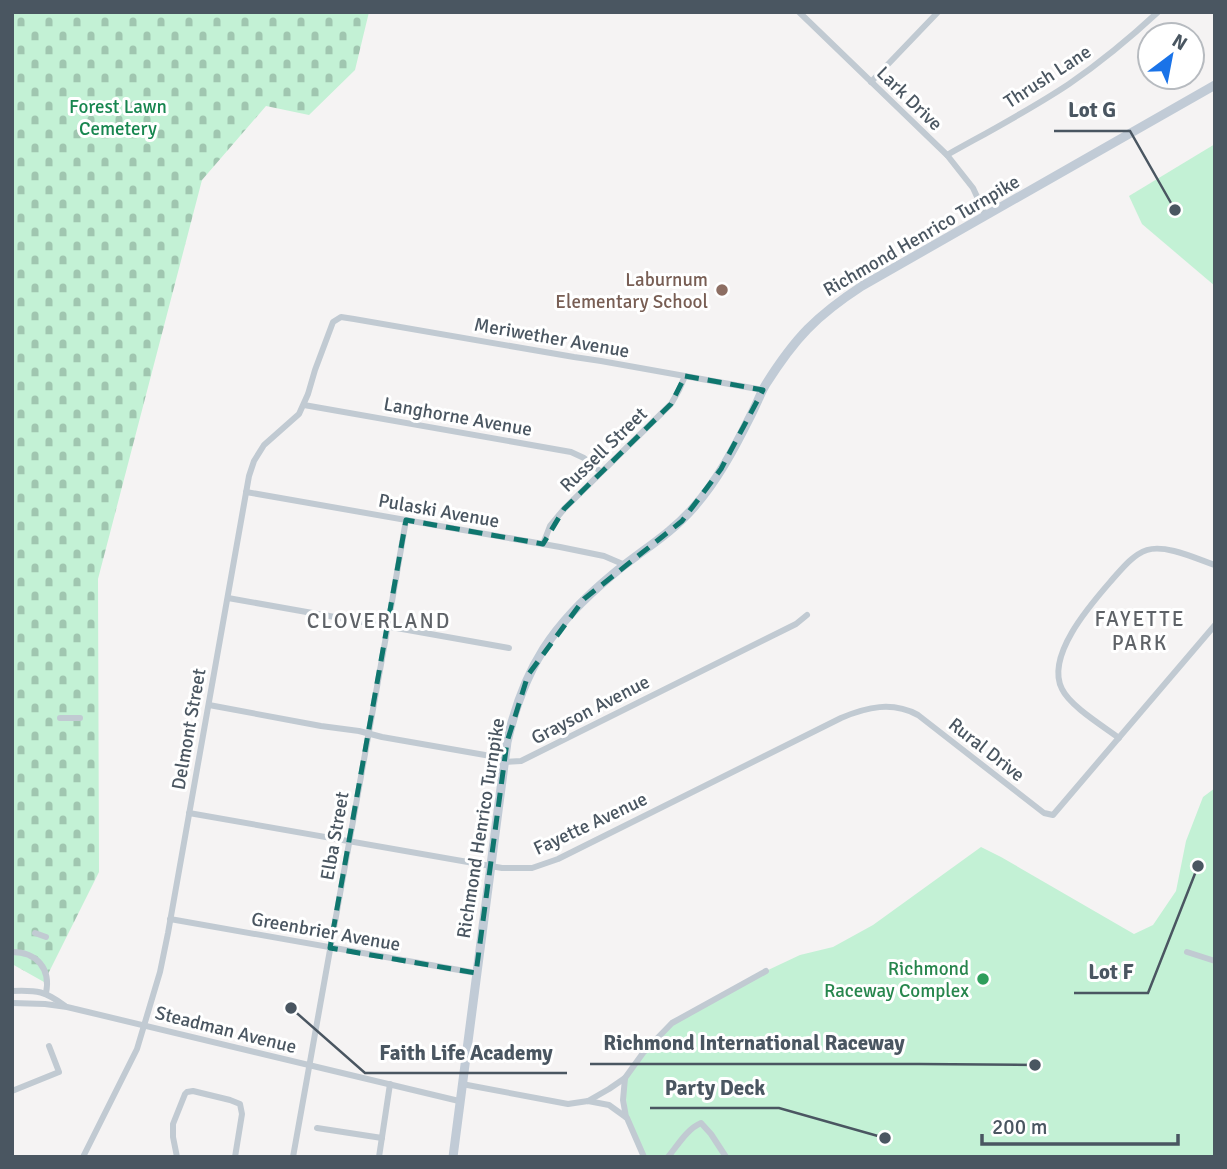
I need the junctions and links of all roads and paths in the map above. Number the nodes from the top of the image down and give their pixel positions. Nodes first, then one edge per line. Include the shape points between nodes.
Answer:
1 (799, 12) edge
2 (938, 12) edge
3 (1158, 12) edge
4 (871, 82) junction
5 (1215, 85) edge
6 (947, 155) junction
7 (986, 216) junction
8 (337, 319) joint
9 (685, 376) junction
10 (763, 390) junction
11 (304, 405) junction
12 (601, 472) junction
13 (246, 492) junction
14 (406, 520) junction
15 (543, 544) junction
16 (625, 565) junction
17 (1215, 565) edge
18 (228, 598) junction
19 (807, 615) dead end
20 (1215, 625) edge
21 (387, 627) junction
22 (509, 649) dead end
23 (209, 705) junction
24 (903, 708) joint
25 (60, 718) dead end
26 (80, 718) dead end
27 (368, 733) junction
28 (1119, 738) junction
29 (504, 762) junction
30 (189, 813) junction
31 (349, 841) junction
32 (490, 866) junction
33 (170, 919) junction
34 (35, 933) dead end
35 (46, 937) dead end
36 (330, 948) junction
37 (12, 952) edge
38 (1187, 952) dead end
39 (1215, 961) edge
40 (766, 971) dead end
41 (476, 973) junction
42 (12, 991) edge
43 (46, 993) junction
44 (12, 1003) edge
45 (67, 1007) junction
46 (144, 1025) junction
47 (49, 1046) dead end
48 (310, 1065) junction
49 (625, 1078) junction
50 (390, 1084) junction
51 (462, 1084) junction
52 (12, 1091) edge
53 (459, 1101) junction
54 (587, 1101) junction
55 (625, 1117) junction
56 (317, 1128) dead end
57 (382, 1139) junction
58 (83, 1157) edge
59 (177, 1157) edge
60 (235, 1157) edge
61 (293, 1157) edge
62 (379, 1157) edge
63 (453, 1157) edge
64 (644, 1157) edge
65 (668, 1157) edge
66 (726, 1157) edge

1 - 4 street, Lark Drive
2 - 4 street
3 - 6 street, Thrush Lane via 1069,83
4 - 6 street, Lark Drive
5 - 7 main road, Richmond Henrico Turnpike
6 - 7 street, Lark Drive via 973,188
7 - 10 main road, Richmond Henrico Turnpike via 832,306 796,341
8 - 9 street, Meriwether Avenue via 354,318
8 - 11 street, Delmont Street via 330,327
9 - 10 street, Meriwether Avenue
9 - 12 street, Russell Street via 671,404
10 - 16 main road, Richmond Henrico Turnpike via 730,455 695,506
11 - 12 street, Langhorne Avenue via 571,452
11 - 13 street, Delmont Street via 297,418 257,455
12 - 15 street, Russell Street via 554,520
13 - 14 street, Pulaski Avenue
13 - 18 street, Delmont Street
14 - 15 street, Pulaski Avenue
14 - 21 street, Elba Street
15 - 16 street, Pulaski Avenue via 604,556
16 - 29 main road, Richmond Henrico Turnpike via 572,611 536,661 522,688
17 - 28 street via 1148,549 1126,565 1072,632 1059,671 1061,689
18 - 21 street
18 - 23 street, Delmont Street
19 - 29 street, Grayson Avenue via 522,761
20 - 28 street
21 - 22 street
21 - 27 street, Elba Street
23 - 27 street
23 - 30 street, Delmont Street
24 - 28 street, Rural Drive via 1050,815
24 - 32 street, Fayette Avenue via 872,708 841,718 558,859 524,869
25 - 26 street
27 - 29 street
27 - 31 street, Elba Street
29 - 32 main road, Richmond Henrico Turnpike
30 - 31 street, Fayette Avenue
30 - 33 street, Delmont Street
31 - 32 street, Fayette Avenue
31 - 36 street, Elba Street
32 - 41 main road, Richmond Henrico Turnpike
33 - 36 street, Greenbrier Avenue
33 - 46 street, Delmont Street
34 - 35 street
36 - 41 street, Greenbrier Avenue
36 - 48 street, Elba Street
37 - 43 street via 29,956 42,966 48,979
38 - 39 street
40 - 49 street via 673,1023
41 - 51 main road, Richmond Henrico Turnpike
42 - 43 street
43 - 45 street
44 - 45 street
45 - 46 street, Steadman Avenue
46 - 48 street, Steadman Avenue
46 - 58 street, Delmont Street via 134,1057
47 - 52 street via 59,1072
48 - 50 street, Steadman Avenue
48 - 61 street, Elba Street
49 - 54 street
49 - 55 street
50 - 53 street, Steadman Avenue
50 - 57 street
51 - 53 main road, Richmond Henrico Turnpike
51 - 54 street via 568,1104
53 - 63 main road, Richmond Henrico Turnpike
54 - 55 street via 609,1105
55 - 64 street
56 - 57 street
57 - 62 street
59 - 60 street via 173,1120 185,1094 193,1091 240,1104
65 - 66 street via 701,1123

